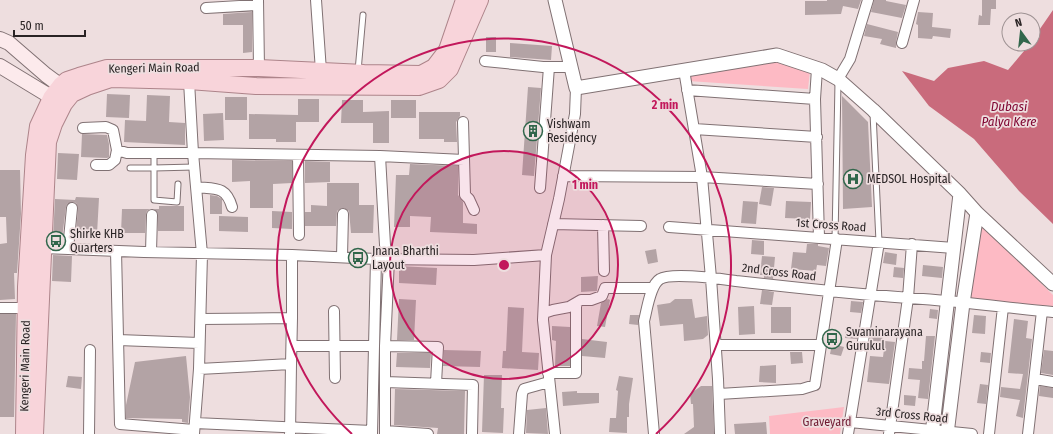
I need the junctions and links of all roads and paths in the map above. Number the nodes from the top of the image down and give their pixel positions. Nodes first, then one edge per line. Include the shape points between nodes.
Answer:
1 (316, 0) edge
2 (464, 0) edge
3 (480, 0) edge
4 (555, 0) edge
5 (868, 0) edge
6 (914, 0) edge
7 (258, 2) edge
8 (206, 8) dead end
9 (363, 15) dead end
10 (0, 39) edge
11 (902, 43) dead end
12 (485, 60) dead end
13 (32, 62) junction
14 (0, 66) edge
15 (549, 67) junction
16 (571, 67) junction
17 (259, 68) junction
18 (817, 69) junction
19 (684, 70) junction
20 (321, 71) junction
21 (358, 73) junction
22 (18, 76) junction
23 (838, 79) junction
24 (189, 81) junction
25 (576, 88) junction
26 (687, 90) junction
27 (62, 95) junction
28 (816, 99) junction
29 (873, 110) junction
30 (463, 122) dead end
31 (83, 128) dead end
32 (694, 129) junction
33 (817, 137) junction
34 (117, 150) junction
35 (154, 153) junction
36 (193, 153) junction
37 (298, 155) junction
38 (380, 156) junction
39 (464, 160) junction
40 (96, 165) dead end
41 (194, 167) junction
42 (130, 168) dead end
43 (154, 168) junction
44 (563, 176) junction
45 (702, 177) junction
46 (178, 184) dead end
47 (818, 184) junction
48 (196, 187) junction
49 (540, 188) dead end
50 (960, 194) junction
51 (232, 207) dead end
52 (72, 208) dead end
53 (474, 210) dead end
54 (976, 213) junction
55 (343, 214) dead end
56 (152, 215) dead end
57 (553, 224) junction
58 (603, 225) junction
59 (641, 226) dead end
60 (669, 227) dead end
61 (707, 230) junction
62 (299, 235) dead end
63 (819, 237) junction
64 (836, 239) junction
65 (878, 242) junction
66 (912, 244) junction
67 (385, 245) junction
68 (43, 248) junction
69 (954, 248) junction
70 (68, 249) junction
71 (116, 251) junction
72 (151, 252) junction
73 (202, 254) junction
74 (292, 255) junction
75 (546, 255) junction
76 (342, 257) junction
77 (376, 259) junction
78 (390, 259) junction
79 (604, 271) dead end
80 (711, 278) junction
81 (1053, 284) edge
82 (654, 288) junction
83 (830, 291) junction
84 (870, 295) junction
85 (908, 298) junction
86 (948, 301) junction
87 (576, 303) junction
88 (963, 303) junction
89 (1003, 307) junction
90 (0, 308) edge
91 (26, 308) junction
92 (334, 311) dead end
93 (1042, 311) junction
94 (1053, 312) edge
95 (544, 313) junction
96 (292, 318) junction
97 (201, 319) junction
98 (118, 340) junction
99 (199, 343) junction
100 (716, 344) junction
101 (821, 345) junction
102 (292, 346) junction
103 (334, 346) junction
104 (374, 346) junction
105 (385, 346) junction
106 (90, 350) dead end
107 (291, 364) junction
108 (199, 369) junction
109 (549, 377) junction
110 (335, 378) dead end
111 (1035, 379) junction
112 (385, 382) junction
113 (1053, 382) edge
114 (436, 383) junction
115 (719, 394) junction
116 (850, 422) junction
117 (194, 429) edge
118 (890, 430) edge
119 (290, 431) edge
120 (372, 432) edge
121 (933, 432) edge
122 (385, 433) edge
123 (947, 433) edge
124 (24, 434) edge
125 (35, 434) edge
126 (89, 434) edge
127 (428, 434) edge
128 (472, 434) edge
129 (519, 434) edge
130 (555, 434) edge
131 (654, 434) edge
132 (720, 434) edge
133 (848, 434) edge
134 (972, 434) edge
135 (989, 434) edge
136 (1028, 434) edge

1 - 20 street
2 - 21 main road, Kengeri Main Road via 446,50 434,67 422,74
3 - 24 main road, Kengeri Main Road via 450,69 439,80 419,87 256,86
4 - 16 street
5 - 23 street via 850,59
6 - 11 street
7 - 8 street
7 - 17 street
9 - 21 lane
10 - 13 main road via 9,43
12 - 15 street
13 - 22 main road via 24,73
13 - 27 main road
14 - 22 main road
15 - 16 street
15 - 49 street
16 - 25 street
17 - 20 main road, Kengeri Main Road
17 - 27 main road, Kengeri Main Road via 107,68 67,80
18 - 19 street via 777,55
18 - 23 street
18 - 28 street
19 - 25 street
19 - 26 street
20 - 21 main road, Kengeri Main Road
22 - 27 main road
23 - 29 street
23 - 64 lane
24 - 27 main road, Kengeri Main Road via 111,79
24 - 36 street
25 - 44 street via 575,114
26 - 28 street
26 - 32 street
27 - 68 main road, Kengeri Main Road via 48,142
27 - 91 main road, Kengeri Main Road via 38,126 34,155
28 - 33 street
29 - 50 street
29 - 65 lane
30 - 39 street
31 - 34 street via 106,127 113,130
32 - 33 street
32 - 45 street
33 - 47 street
34 - 35 street via 127,153
34 - 40 street via 115,160 109,165
35 - 36 street
35 - 43 lane
36 - 37 street
36 - 41 street
37 - 38 street
37 - 62 street
38 - 39 street
38 - 67 street
39 - 53 street via 465,195 470,199
41 - 43 lane
41 - 48 street
42 - 43 lane
43 - 46 lane via 154,200 177,202
44 - 45 street
44 - 57 street
45 - 47 street
45 - 61 street
47 - 63 street
48 - 51 street via 223,192 229,196
48 - 73 street
50 - 54 street
50 - 69 street
52 - 70 street
54 - 81 street
54 - 88 street
55 - 76 street
56 - 72 street
57 - 58 street
57 - 75 street
58 - 59 street
58 - 79 street
60 - 61 street, 1st Cross Road
61 - 63 street, 1st Cross Road
61 - 80 street
63 - 64 street, 1st Cross Road
64 - 65 street, 1st Cross Road
64 - 83 street
65 - 66 street, 1st Cross Road
65 - 84 street
66 - 69 street, 1st Cross Road
66 - 85 street
67 - 77 street
67 - 78 street
68 - 70 street
68 - 125 main road, Kengeri Main Road
69 - 86 street
70 - 71 street
71 - 72 street
71 - 98 street
72 - 73 street
73 - 74 street
73 - 97 street
74 - 76 street
74 - 96 street
75 - 78 street via 474,260
75 - 95 street
76 - 77 street
77 - 78 street
77 - 104 street
78 - 105 street
80 - 82 street, 2nd Cross Road via 670,276 660,279
80 - 83 street, 2nd Cross Road
80 - 100 street
82 - 87 street via 605,288 602,296
82 - 131 street via 644,321
83 - 84 street, 2nd Cross Road
83 - 101 street
84 - 85 street, 2nd Cross Road
84 - 116 street
85 - 86 street, 2nd Cross Road
85 - 118 street
86 - 88 street, 2nd Cross Road
86 - 121 street
87 - 95 street
87 - 109 street via 576,373
88 - 89 street, 2nd Cross Road
88 - 123 street
89 - 93 street, 2nd Cross Road
89 - 135 street
90 - 91 street
91 - 124 main road, Kengeri Main Road
92 - 103 street
93 - 94 street, 2nd Cross Road
93 - 111 street
95 - 109 street
96 - 97 street
96 - 102 street
97 - 99 street
98 - 99 street
98 - 117 street via 120,424
99 - 108 street
100 - 101 street
100 - 115 street
101 - 115 street via 815,385 802,389
102 - 103 street
102 - 107 street
103 - 104 street
103 - 110 street
104 - 120 street
105 - 112 street
105 - 114 street via 438,348
106 - 126 street
107 - 108 street
107 - 119 street
108 - 117 street
109 - 129 street via 524,389
109 - 130 street
111 - 113 street
111 - 136 street
112 - 114 street
112 - 122 street
114 - 128 street via 473,385
115 - 132 street
116 - 118 street, 3rd Cross Road
116 - 133 street
117 - 119 street
118 - 121 street, 3rd Cross Road
119 - 120 street
121 - 123 street, 3rd Cross Road
122 - 127 street
123 - 134 street, 3rd Cross Road

